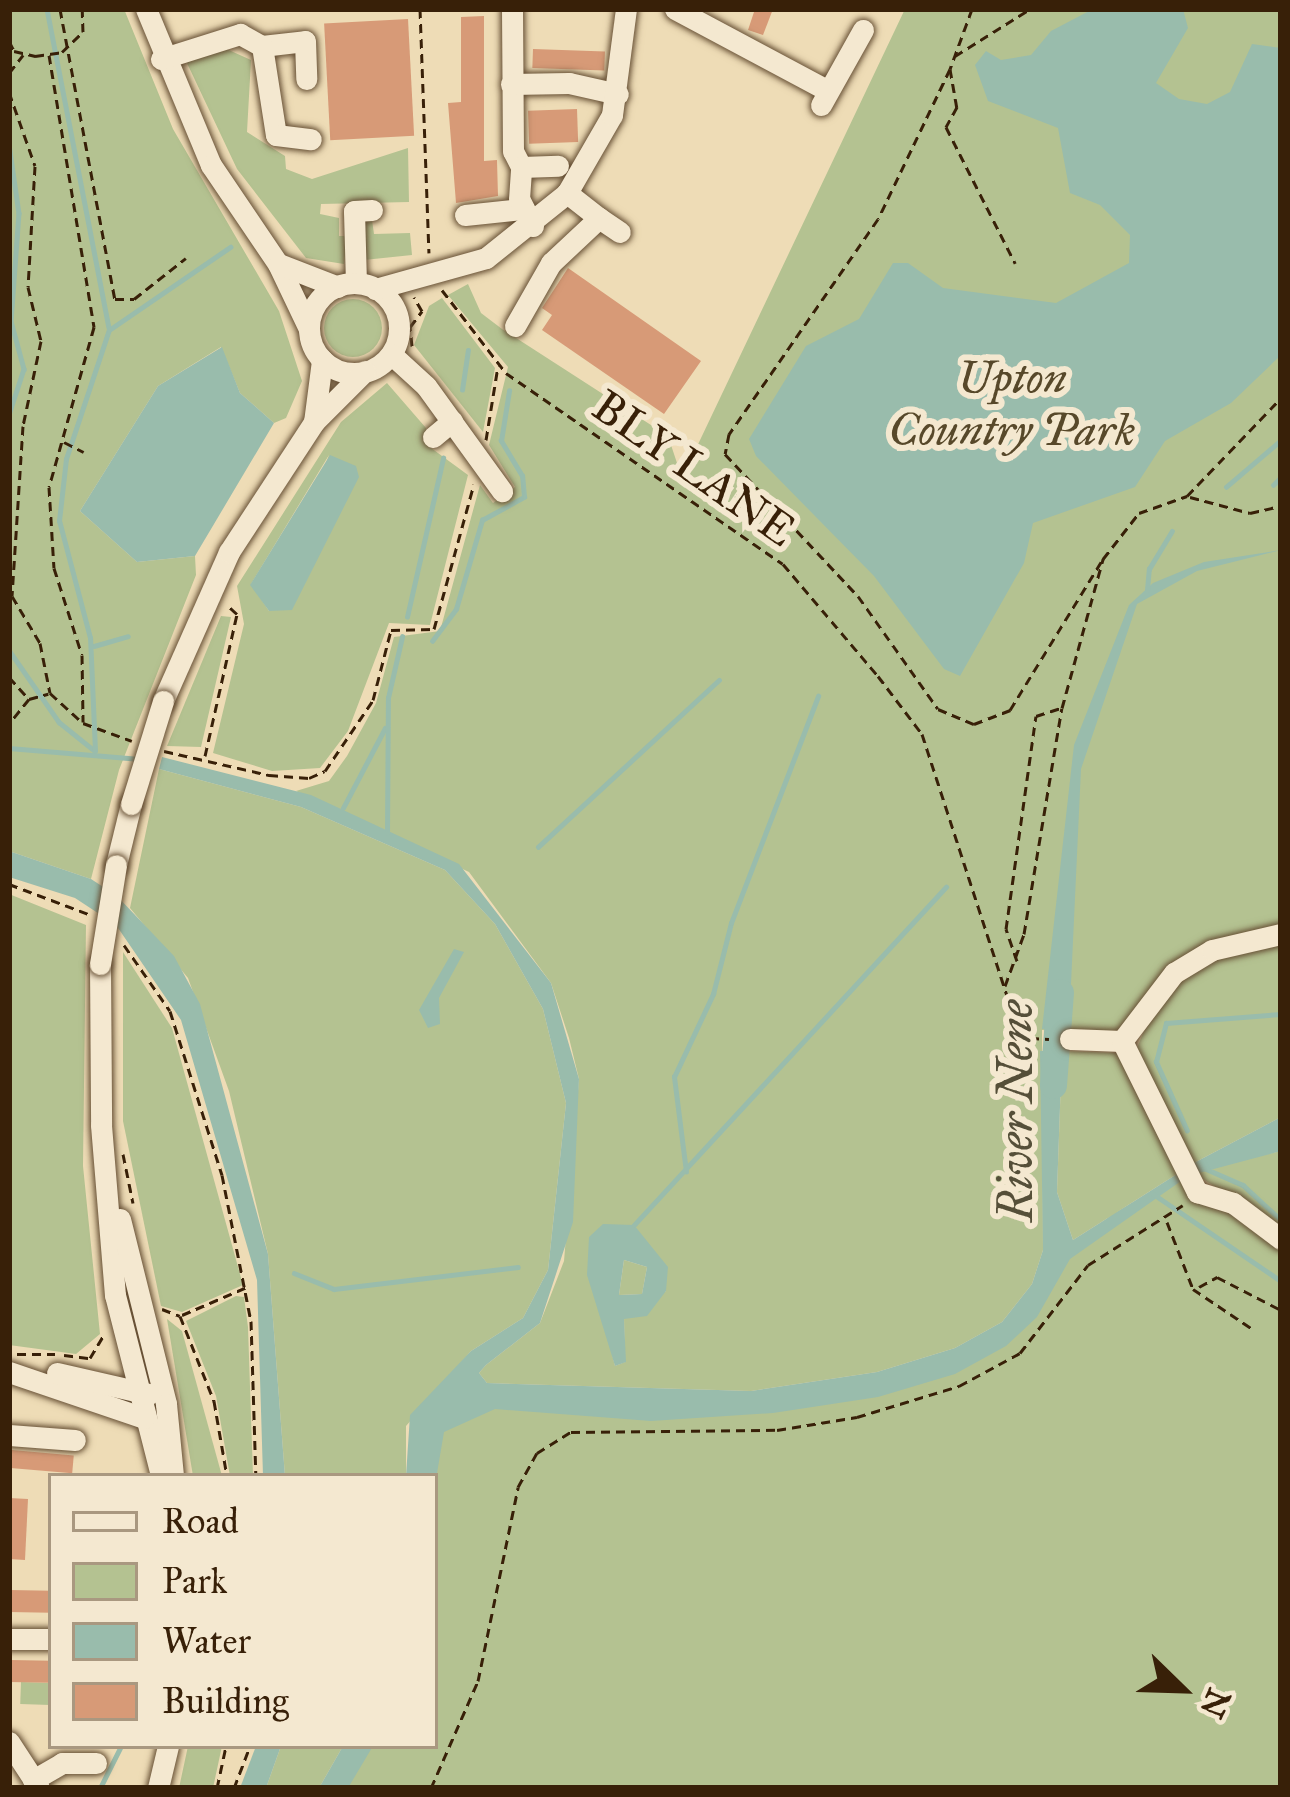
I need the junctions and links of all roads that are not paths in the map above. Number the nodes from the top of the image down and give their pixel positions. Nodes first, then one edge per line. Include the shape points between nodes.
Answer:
1 (146, 9) edge
2 (510, 9) edge
3 (626, 9) edge
4 (675, 9) edge
5 (727, 18) edge
6 (863, 30) dead end
7 (262, 46) junction
8 (161, 59) junction
9 (306, 79) dead end
10 (511, 84) junction
11 (618, 94) junction
12 (311, 139) dead end
13 (558, 166) dead end
14 (520, 167) junction
15 (567, 193) junction
16 (372, 209) dead end
17 (464, 215) dead end
18 (527, 218) junction
19 (599, 218) junction
20 (620, 232) dead end
21 (278, 264) junction
22 (356, 286) junction
23 (412, 291) junction
24 (519, 317) dead end
25 (399, 320) junction
26 (309, 328) junction
27 (391, 354) junction
28 (322, 360) junction
29 (365, 371) junction
30 (452, 421) junction
31 (314, 422) junction
32 (433, 437) dead end
33 (502, 491) dead end
34 (1281, 934) edge
35 (1070, 1040) road end
36 (1122, 1041) junction
37 (101, 1125) junction
38 (1281, 1239) edge
39 (114, 1328) junction
40 (9, 1372) edge
41 (82, 1376) junction
42 (39, 1377) junction
43 (141, 1390) junction
44 (166, 1404) junction
45 (144, 1418) junction
46 (9, 1435) edge
47 (75, 1440) dead end
48 (160, 1473) edge
49 (173, 1473) edge
50 (9, 1639) edge
51 (48, 1640) edge
52 (9, 1742) edge
53 (167, 1749) edge
54 (97, 1762) dead end
55 (36, 1784) edge
56 (158, 1788) edge

1 - 8 street
2 - 10 street
3 - 11 street
4 - 5 street
5 - 6 street via 829,89
7 - 8 street via 227,35
7 - 9 street via 305,40
7 - 12 street via 276,135
8 - 21 street via 212,165
10 - 11 street via 569,83
10 - 14 street
11 - 15 street via 603,139
13 - 14 street
14 - 18 street
15 - 18 street
15 - 19 street
16 - 22 street via 354,211
17 - 18 street
18 - 23 street via 486,258
19 - 20 street
19 - 24 street via 551,263
21 - 22 street
21 - 26 street
22 - 23 street
22 - 25 street
22 - 26 street via 320,299
23 - 25 street
25 - 27 street
26 - 28 street
27 - 29 street
27 - 30 street
28 - 29 street
28 - 31 street
29 - 31 street
30 - 32 street
30 - 33 street
31 - 37 street, bridge via 229,552 163,701 131,804 100,964
34 - 36 street via 1212,950 1174,973
35 - 36 street
36 - 38 street via 1198,1192 1233,1203
37 - 39 street
37 - 44 street
39 - 41 street via 107,1365
39 - 43 street
40 - 42 street
41 - 42 street
41 - 43 street
42 - 45 street
43 - 44 street
43 - 45 street
44 - 49 street
45 - 48 street
46 - 47 street
50 - 51 street
52 - 55 street
53 - 56 street
54 - 55 street via 62,1762

